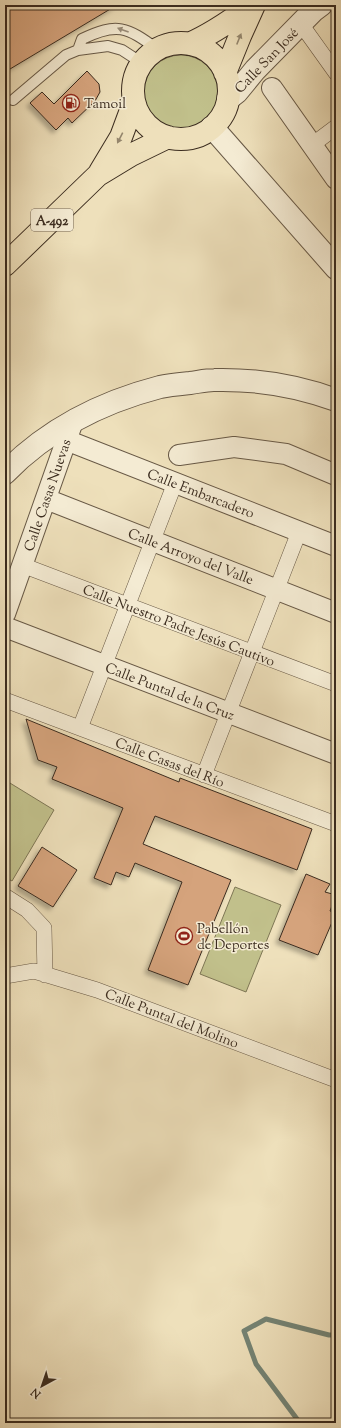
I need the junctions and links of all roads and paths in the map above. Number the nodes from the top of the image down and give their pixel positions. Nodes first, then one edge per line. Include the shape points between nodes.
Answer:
1 (253, 5) edge
2 (321, 5) edge
3 (301, 24) junction
4 (189, 44) junction
5 (78, 50) junction
6 (149, 56) junction
7 (225, 73) junction
8 (336, 73) edge
9 (272, 88) dead end
10 (228, 99) junction
11 (13, 100) dead end
12 (134, 102) junction
13 (212, 127) junction
14 (336, 127) edge
15 (168, 137) junction
16 (312, 145) junction
17 (98, 175) junction
18 (336, 179) edge
19 (5, 265) edge
20 (336, 268) edge
21 (336, 400) edge
22 (70, 431) junction
23 (179, 455) dead end
24 (5, 473) edge
25 (336, 475) edge
26 (175, 483) junction
27 (46, 499) junction
28 (299, 532) junction
29 (152, 541) junction
30 (336, 546) edge
31 (22, 565) junction
32 (277, 590) junction
33 (128, 605) junction
34 (5, 614) edge
35 (336, 614) edge
36 (5, 627) edge
37 (252, 652) junction
38 (104, 665) junction
39 (336, 684) edge
40 (5, 700) edge
41 (229, 713) junction
42 (80, 728) junction
43 (336, 754) edge
44 (204, 775) junction
45 (336, 824) edge
46 (5, 896) edge
47 (45, 974) junction
48 (5, 976) edge
49 (336, 1080) edge

1 - 4 main road, A-492 via 225,25
7 -> 1 main road, A-492
2 - 3 street, Calle San José
3 - 8 street
3 - 10 street, Calle San José
4 - 6 main road, A-492 via 173,44
4 - 7 main road, A-492 via 204,49 217,59
5 - 6 lane via 108,46
6 -> 5 lane via 138,35 116,28 97,32 82,39
5 - 11 lane via 66,56
6 - 12 main road, A-492 via 137,72
7 - 10 main road, A-492
9 - 16 street
10 - 13 main road, A-492 via 225,110
12 - 15 main road, A-492 via 146,124
12 -> 17 main road, A-492 via 121,137
13 - 15 main road, A-492 via 191,138
13 - 20 street
14 - 16 street
15 - 17 main road, A-492
16 - 18 street
17 - 19 main road, A-492
21 - 22 street via 316,393 262,383 213,380 161,387 114,402
22 - 24 street via 66,425 19,459
22 - 26 street, Calle Embarcadero
22 - 27 street, Calle Casas Nuevas
23 - 25 street via 234,447 286,454
26 - 28 street, Calle Embarcadero
26 - 29 street
27 - 29 street, Calle Arroyo del Valle
27 - 31 street, Calle Casas Nuevas
28 - 30 street, Calle Embarcadero
28 - 32 street
29 - 32 street, Calle Arroyo del Valle
29 - 33 street
31 - 33 street, Calle Nuestro Padre Jesús Cautivo
31 - 34 street, Calle Casas Nuevas
32 - 35 street, Calle Arroyo del Valle
32 - 37 street
33 - 37 street, Calle Nuestro Padre Jesús Cautivo
33 - 38 street
36 - 38 street, Calle Puntal de la Cruz
37 - 39 street, Calle Nuestro Padre Jesús Cautivo
37 - 41 street
38 - 41 street, Calle Puntal de la Cruz
38 - 42 street
40 - 42 street, Calle Casas del Río
41 - 43 street, Calle Puntal de la Cruz
41 - 44 street
42 - 44 street, Calle Casas del Río
44 - 45 street, Calle Casas del Río
46 - 47 street via 27,910 44,928
47 - 48 street, Calle Puntal del Molino via 34,971
47 - 49 street, Calle Puntal del Molino via 97,990

